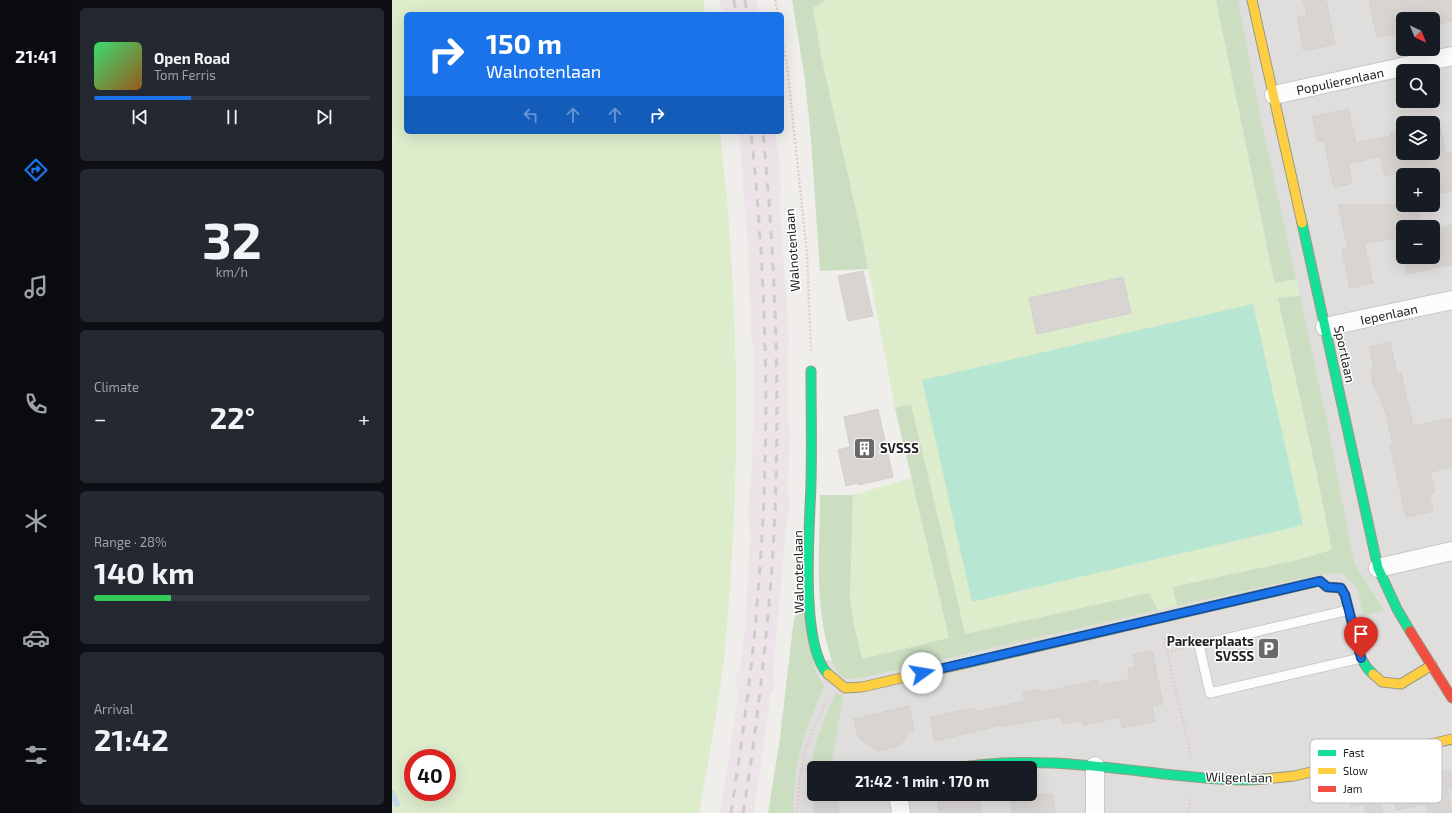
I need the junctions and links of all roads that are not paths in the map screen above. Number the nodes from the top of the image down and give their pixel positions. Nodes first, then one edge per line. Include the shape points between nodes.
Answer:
1 (1252, 0) edge
2 (1452, 56) edge
3 (1274, 95) junction
4 (1452, 300) edge
5 (1325, 327) junction
6 (811, 371) road end
7 (1452, 551) edge
8 (1378, 568) junction
9 (1349, 610) junction
10 (1361, 658) junction
11 (1432, 665) junction
12 (1452, 698) edge
13 (1452, 739) edge
14 (1442, 741) edge
15 (1037, 763) edge
16 (1095, 766) junction
17 (1310, 772) edge
18 (899, 801) edge
19 (900, 813) edge
20 (1095, 813) edge

1 - 3 street, Sportlaan
2 - 3 street, Populierenlaan
3 - 5 street, Sportlaan
4 - 5 street, Iepenlaan
5 - 8 street, Sportlaan
6 - 9 street, Walnotenlaan via 808,591 811,623 817,654 824,670 845,688 862,687 1320,581 1327,587 1341,588
7 - 8 street
8 - 11 street, Sportlaan via 1397,609
9 - 10 street, Walnotenlaan
9 - 10 lane via 1199,645 1210,693
10 - 11 street, Walnotenlaan via 1367,668 1382,682 1401,684
11 - 12 street, Sportlaan
13 - 14 street, Wilgenlaan
15 - 16 street, Wilgenlaan
16 - 17 street, Wilgenlaan via 1253,780
16 - 20 street
18 - 19 street

